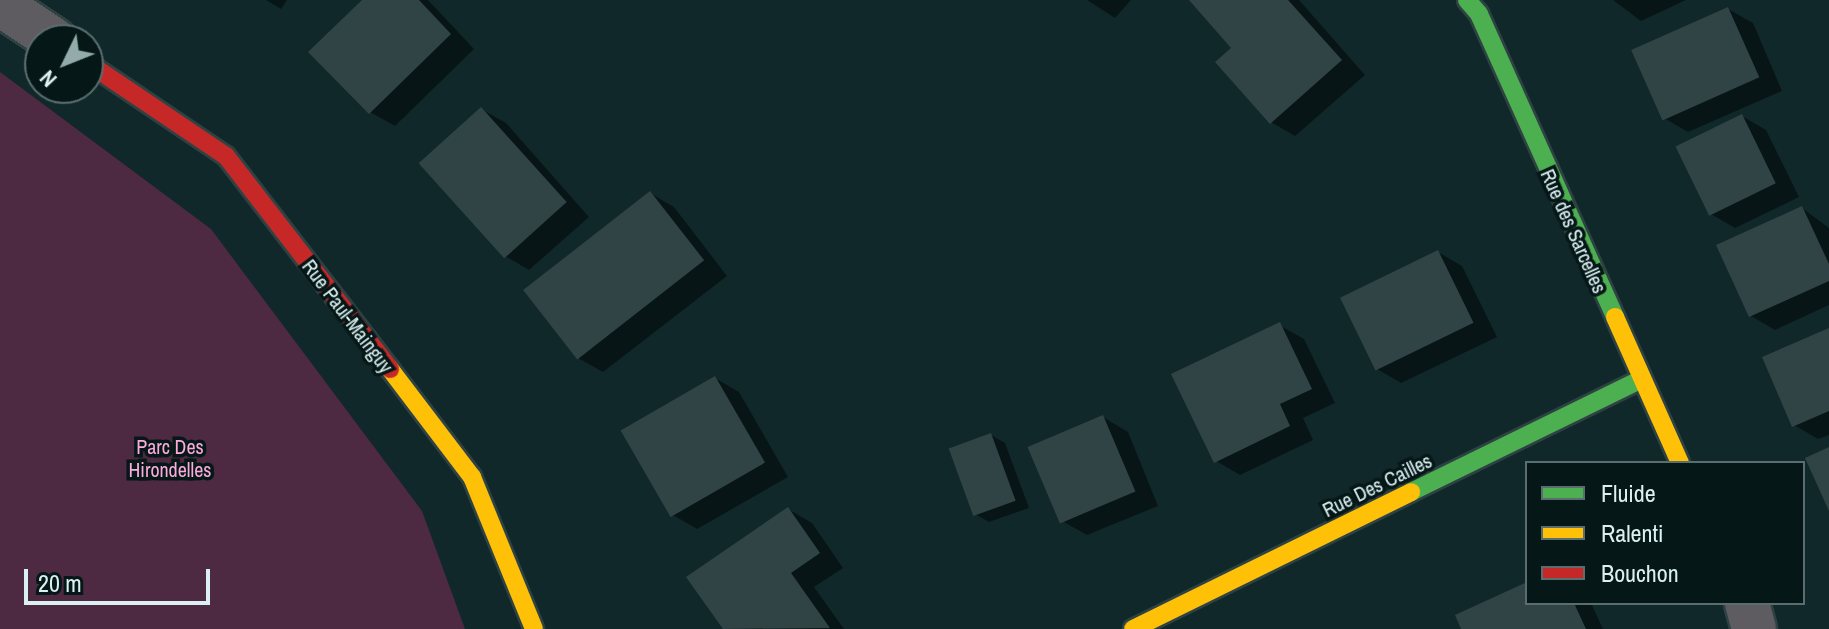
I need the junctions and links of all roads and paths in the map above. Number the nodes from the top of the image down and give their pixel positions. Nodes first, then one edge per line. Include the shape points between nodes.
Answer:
1 (1467, 0) edge
2 (0, 4) edge
3 (30, 24) edge
4 (104, 74) edge
5 (1640, 380) junction
6 (1679, 461) edge
7 (1748, 605) edge
8 (534, 629) edge
9 (1133, 629) edge
10 (1754, 629) edge

1 - 5 street, Rue des Sarcelles via 1479,14
2 - 3 street
4 - 8 street, Rue Paul-Mainguy via 226,156 472,477
5 - 6 street, Rue des Sarcelles
5 - 9 street, Rue Des Cailles
7 - 10 street

